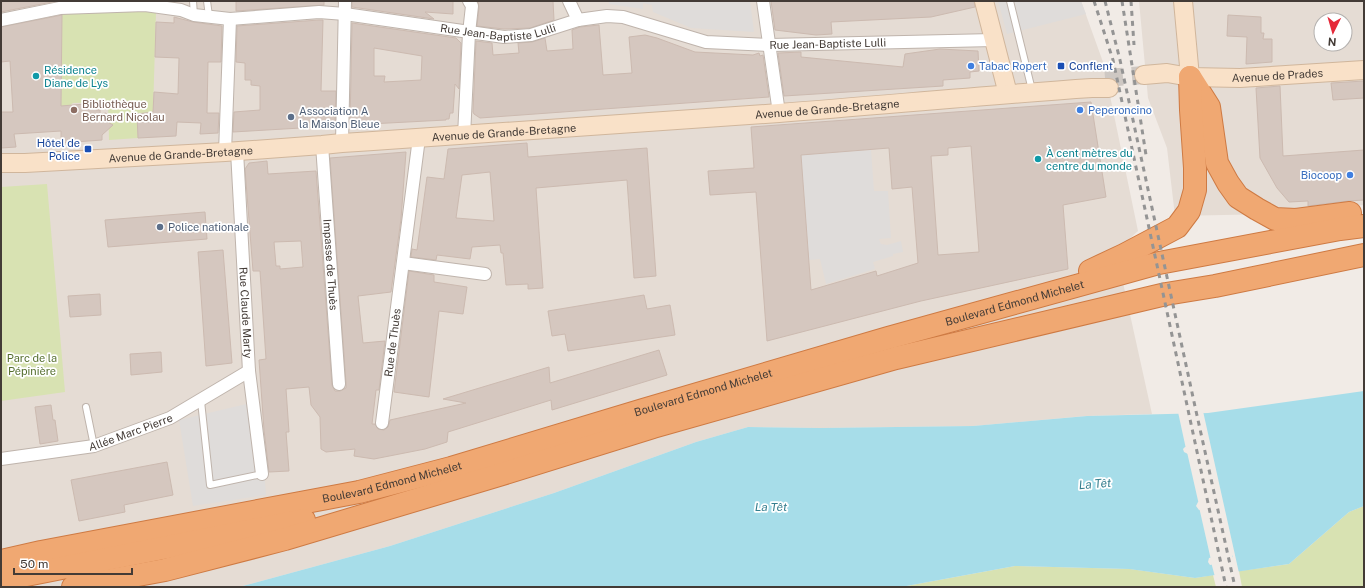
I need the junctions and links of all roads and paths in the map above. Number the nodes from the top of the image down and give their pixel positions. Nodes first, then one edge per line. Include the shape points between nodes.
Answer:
1 (193, 1) edge
2 (207, 1) edge
3 (345, 1) edge
4 (470, 1) edge
5 (569, 1) edge
6 (763, 1) edge
7 (984, 1) edge
8 (1010, 1) edge
9 (1183, 1) edge
10 (82, 4) edge
11 (345, 14) junction
12 (194, 15) junction
13 (209, 16) junction
14 (230, 18) junction
15 (1, 20) edge
16 (578, 20) junction
17 (469, 33) junction
18 (994, 40) junction
19 (770, 45) junction
20 (1364, 70) edge
21 (1190, 77) junction
22 (1144, 81) tunnel mouth
23 (1107, 83) tunnel mouth
24 (1031, 87) junction
25 (1006, 89) junction
26 (779, 113) junction
27 (464, 136) junction
28 (419, 138) junction
29 (342, 143) junction
30 (322, 145) junction
31 (231, 152) junction
32 (1, 163) edge
33 (25, 163) junction
34 (1, 168) edge
35 (1364, 211) edge
36 (1364, 226) edge
37 (1364, 255) edge
38 (403, 263) junction
39 (1364, 266) edge
40 (485, 274) dead end
41 (1215, 286) junction
42 (1033, 298) junction
43 (249, 371) junction
44 (339, 384) dead end
45 (201, 401) junction
46 (86, 407) dead end
47 (382, 423) dead end
48 (94, 446) junction
49 (1, 459) edge
50 (262, 474) joint
51 (499, 475) junction
52 (41, 552) junction
53 (1, 555) edge
54 (1, 561) edge
55 (1, 580) edge
56 (73, 587) edge

1 - 12 lane
2 - 13 lane
3 - 11 street
4 - 17 street via 472,6
5 - 16 street
6 - 19 street
7 - 18 main road
8 - 24 lane
9 - 21 main road
10 - 12 street, Rue Jean-Baptiste Lulli via 145,5 181,10
10 - 15 street, Rue Jean-Baptiste Lulli
11 - 14 street, Rue Jean-Baptiste Lulli via 319,12
11 - 17 street, Rue Jean-Baptiste Lulli
11 - 29 street
12 - 13 street, Rue Jean-Baptiste Lulli
13 - 14 street, Rue Jean-Baptiste Lulli
14 - 31 street, Rue Claude Marty
16 - 17 street, Rue Jean-Baptiste Lulli via 531,35 504,37
16 - 19 street, Rue Jean-Baptiste Lulli via 607,16 623,17 706,42
17 - 27 street
18 - 19 street, Rue Jean-Baptiste Lulli
18 - 25 main road
19 - 26 street
20 - 21 main road, Avenue de Prades via 1244,78
21 - 22 main road via 1169,85
21 - 35 highway via 1209,107 1218,164 1238,197 1275,219 1296,220
21 - 42 highway via 1195,190 1189,211 1177,227
23 - 24 main road, Avenue de Grande-Bretagne
24 - 25 main road, Avenue de Grande-Bretagne
25 - 26 main road, Avenue de Grande-Bretagne via 983,95
26 - 27 main road, Avenue de Grande-Bretagne
27 - 28 main road, Avenue de Grande-Bretagne
28 - 29 main road, Avenue de Grande-Bretagne
28 - 38 street, Rue de Thuès
29 - 30 main road, Avenue de Grande-Bretagne
30 - 31 main road, Avenue de Grande-Bretagne
30 - 44 street, Impasse de Thuès
31 - 33 main road, Avenue de Grande-Bretagne
31 - 43 street, Rue Claude Marty
32 - 33 main road, Avenue de Grande-Bretagne
33 - 34 main road, Avenue de Grande-Bretagne
36 - 42 highway, Boulevard Edmond Michelet via 1159,263
37 - 41 highway, Boulevard Edmond Michelet
38 - 40 street
38 - 47 street, Rue de Thuès
39 - 41 highway
41 - 51 highway, Boulevard Edmond Michelet via 1166,294 896,358 653,427
42 - 52 highway, Boulevard Edmond Michelet via 888,338 451,468 359,492
43 - 45 street, Allée Marc Pierre
43 - 50 street, Rue Claude Marty
45 - 48 street, Allée Marc Pierre via 170,418
45 - 50 lane via 210,484
46 - 48 lane
48 - 49 street, Allée Marc Pierre
51 - 55 highway via 367,507
51 - 56 highway, Boulevard Edmond Michelet via 285,539 165,570
52 - 53 highway
52 - 54 highway

